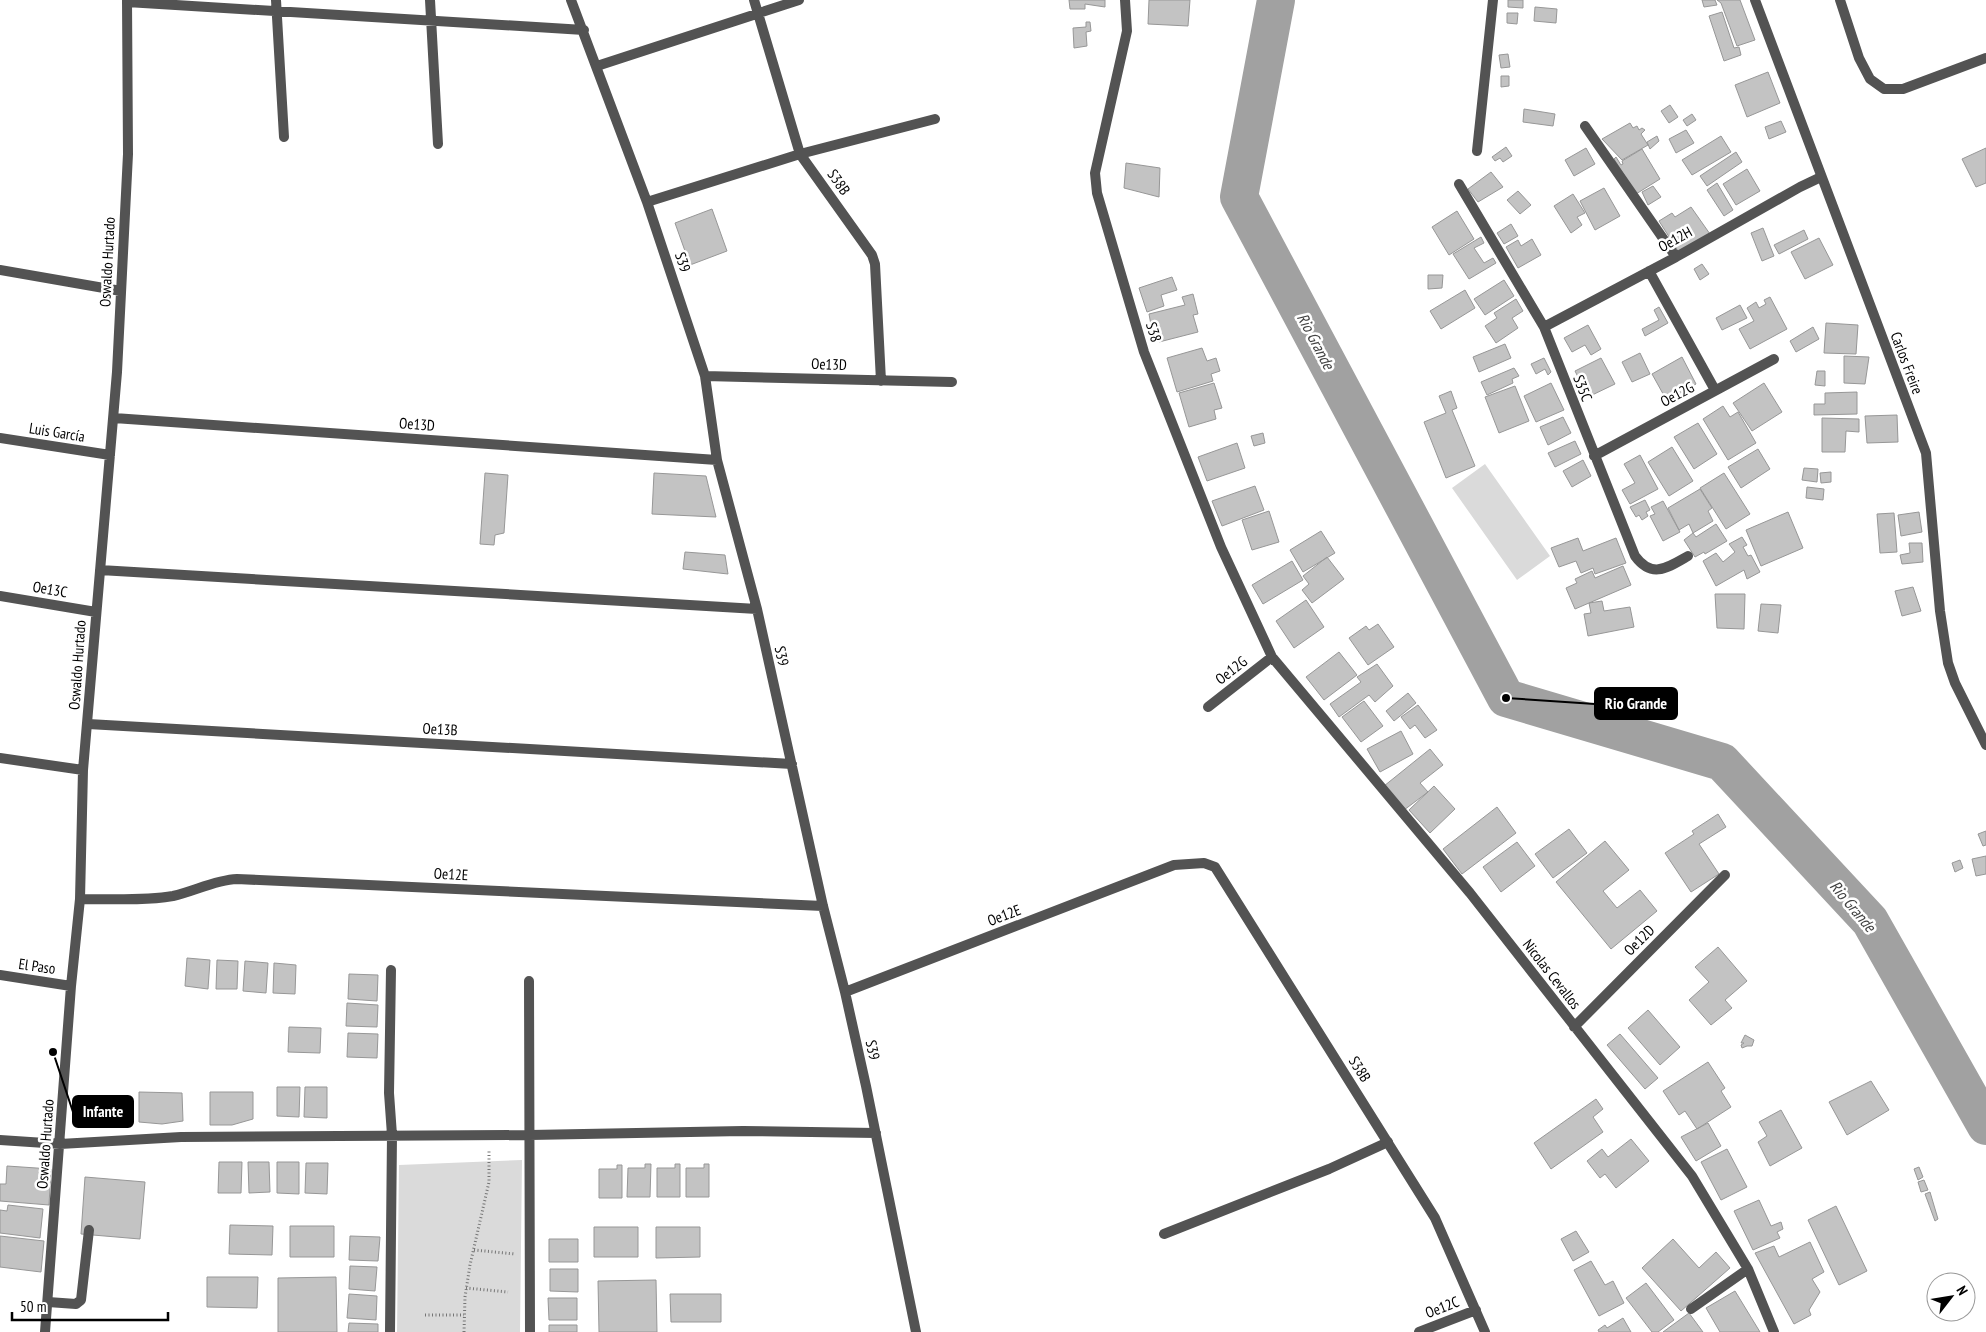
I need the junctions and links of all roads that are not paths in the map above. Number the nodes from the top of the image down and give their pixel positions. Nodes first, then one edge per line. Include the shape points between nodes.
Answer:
1 (430, 0) edge
2 (571, 0) edge
3 (754, 0) edge
4 (799, 0) edge
5 (1125, 0) edge
6 (1493, 0) edge
7 (1755, 0) edge
8 (1840, 0) edge
9 (127, 1) edge
10 (276, 5) edge
11 (758, 13) junction
12 (431, 20) junction
13 (584, 30) junction
14 (1986, 58) edge
15 (597, 66) junction
16 (935, 119) dead end
17 (1585, 126) dead end
18 (284, 137) dead end
19 (438, 144) dead end
20 (1477, 151) dead end
21 (800, 154) junction
22 (1821, 177) junction
23 (1459, 184) dead end
24 (647, 202) junction
25 (1676, 256) junction
26 (0, 270) edge
27 (1649, 271) junction
28 (121, 291) junction
29 (1544, 327) junction
30 (1774, 359) dead end
31 (705, 376) junction
32 (881, 381) junction
33 (952, 382) dead end
34 (1715, 390) junction
35 (114, 418) junction
36 (0, 438) edge
37 (110, 455) junction
38 (1594, 456) junction
39 (717, 460) junction
40 (1688, 556) dead end
41 (100, 570) junction
42 (0, 596) edge
43 (756, 609) junction
44 (96, 612) junction
45 (1272, 657) junction
46 (1208, 707) dead end
47 (88, 724) junction
48 (1986, 745) edge
49 (0, 758) edge
50 (792, 764) junction
51 (83, 770) junction
52 (1174, 865) joint
53 (1725, 875) dead end
54 (80, 899) junction
55 (823, 906) junction
56 (391, 970) dead end
57 (0, 976) edge
58 (529, 982) dead end
59 (71, 986) junction
60 (845, 992) junction
61 (1574, 1027) junction
62 (876, 1132) junction
63 (392, 1135) junction
64 (530, 1135) junction
65 (0, 1140) edge
66 (1388, 1142) junction
67 (60, 1144) junction
68 (89, 1230) dead end
69 (1164, 1234) dead end
70 (1748, 1269) junction
71 (48, 1302) junction
72 (1691, 1309) dead end
73 (1476, 1310) junction
74 (45, 1332) edge
75 (390, 1332) edge
76 (530, 1332) edge
77 (916, 1332) edge
78 (1419, 1332) edge
79 (1485, 1332) edge
80 (1774, 1332) edge

1 - 12 street
2 - 13 street, S39
3 - 11 street, S38B
4 - 11 street
5 - 45 street, S38 via 1127,31 1095,173 1097,193 1144,352 1221,547
6 - 20 street
7 - 22 street, Carlos Freire
8 - 14 street via 1859,58 1870,79 1884,88 1903,89
9 - 10 street
9 - 28 street, Oswaldo Hurtado via 128,154
10 - 12 street
10 - 18 street
11 - 15 street
11 - 21 street, S38B
12 - 13 street
12 - 19 street
13 - 15 street, S39
15 - 24 street, S39
16 - 21 street
17 - 25 street
21 - 24 street
21 - 32 street, S38B via 872,255
22 - 25 street, Oe12H
22 - 48 street, Carlos Freire via 1926,453 1940,611 1948,663
23 - 29 street, S35C
24 - 31 street, S39
25 - 27 street, Oe12H
26 - 28 street
27 - 29 street, Oe12H
27 - 34 street
28 - 35 street, Oswaldo Hurtado
29 - 38 street, S35C
30 - 34 street, Oe12G
31 - 32 street, Oe13D
31 - 39 street, S39
32 - 33 street, Oe13D
34 - 38 street, Oe12G
35 - 37 street, Oswaldo Hurtado
35 - 39 street, Oe13D
36 - 37 street, Luis García
37 - 41 street, Oswaldo Hurtado
38 - 40 street, S35C via 1635,556 1642,565 1656,570 1667,568
39 - 43 street, S39
41 - 43 street
41 - 44 street, Oswaldo Hurtado
42 - 44 street, Oe13C
43 - 50 street, S39
44 - 47 street, Oswaldo Hurtado
45 - 46 street, Oe12G
45 - 61 street, Nicolas Cevallos via 1470,893
47 - 50 street, Oe13B
47 - 51 street, Oswaldo Hurtado
49 - 51 street
50 - 55 street, S39
51 - 54 street, Oswaldo Hurtado
52 - 60 street, Oe12E
52 - 66 street, S38B via 1204,863 1215,866
53 - 61 street, Oe12D
54 - 55 street, Oe12E via 173,896 236,879
54 - 59 street, Oswaldo Hurtado
55 - 60 street, S39
56 - 63 street via 389,1093
57 - 59 street, El Paso
58 - 64 street
59 - 67 street, Oswaldo Hurtado
60 - 62 street, S39
61 - 70 street, Nicolas Cevallos via 1692,1176
62 - 64 street
62 - 77 street, S39
63 - 64 street
63 - 67 street via 180,1137
63 - 75 street
64 - 76 street
65 - 67 street
66 - 69 street via 1329,1169
66 - 73 street, S38B via 1435,1218
67 - 71 street, Oswaldo Hurtado
68 - 71 street via 81,1300 76,1304
70 - 72 street
70 - 80 street, Nicolas Cevallos
71 - 74 street, Oswaldo Hurtado
73 - 78 street, Oe12C
73 - 79 street, S38B

